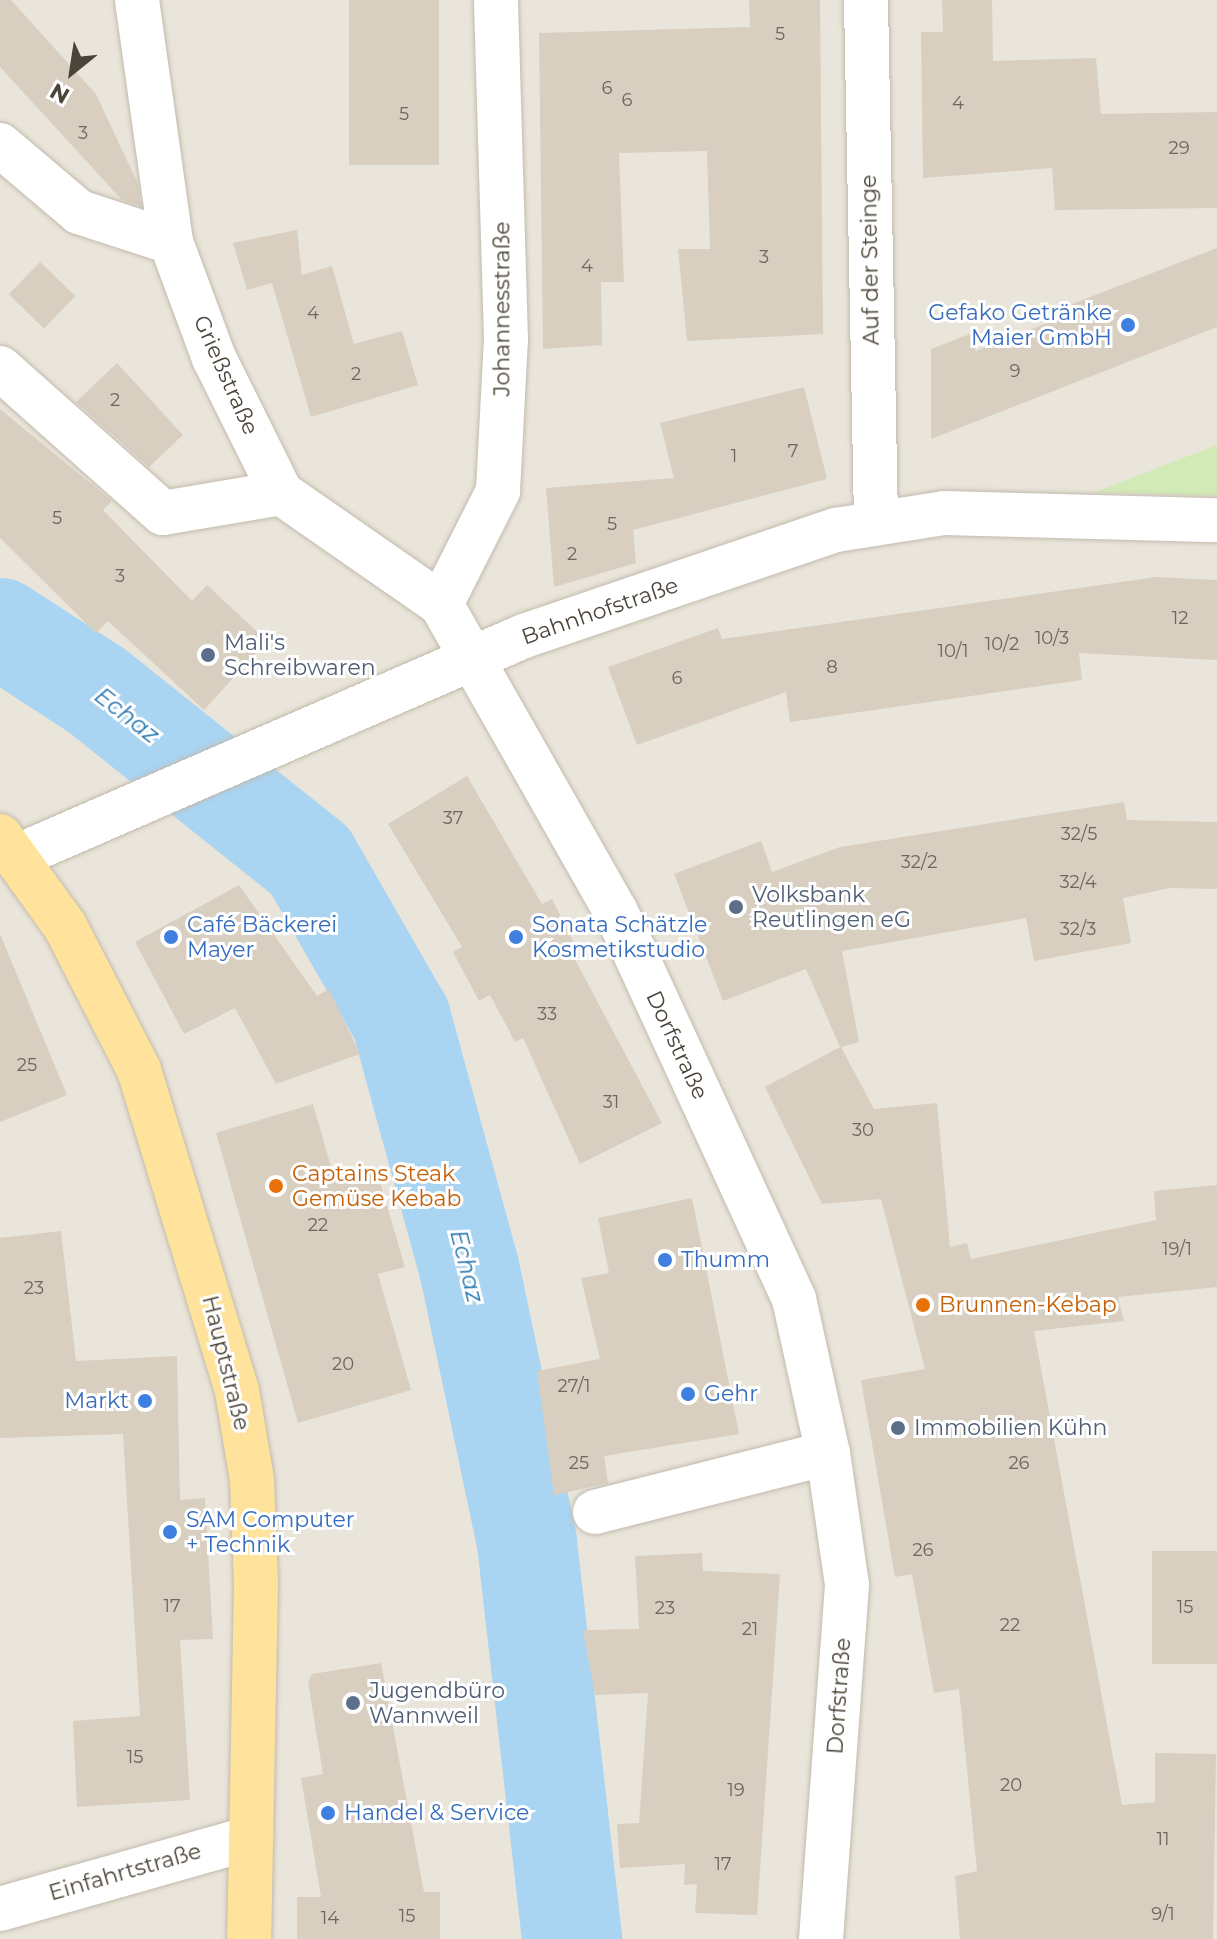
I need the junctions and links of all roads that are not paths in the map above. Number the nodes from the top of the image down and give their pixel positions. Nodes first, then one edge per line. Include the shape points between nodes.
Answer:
1 (137, 0) edge
2 (496, 0) edge
3 (866, 0) edge
4 (0, 145) edge
5 (171, 242) junction
6 (0, 368) edge
7 (281, 493) junction
8 (876, 519) junction
9 (1217, 520) edge
10 (441, 604) junction
11 (472, 660) junction
12 (9, 846) edge
13 (828, 1453) junction
14 (595, 1512) dead end
15 (251, 1838) junction
16 (0, 1909) edge
17 (249, 1939) edge
18 (821, 1939) edge

1 - 5 street, Grießstraße
2 - 10 street, Johannesstraße via 506,339 498,491
3 - 8 street, Auf der Steinge
4 - 5 street via 79,212
5 - 7 street, Grießstraße via 214,358
6 - 7 street via 163,513
7 - 10 street, Grießstraße
8 - 9 street, Bahnhofstraße via 997,513
8 - 11 street, Bahnhofstraße via 524,636
10 - 11 street, Grießstraße
11 - 12 street, Bahnhofstraße via 140,803
11 - 13 street, Dorfstraße via 616,912 794,1299
12 - 15 main road, Hauptstraße via 100,986 139,1070 237,1391 252,1480 256,1583
13 - 14 street
13 - 18 street, Dorfstraße via 847,1585
15 - 16 street, Einfahrtstraße
15 - 17 main road, Hauptstraße

